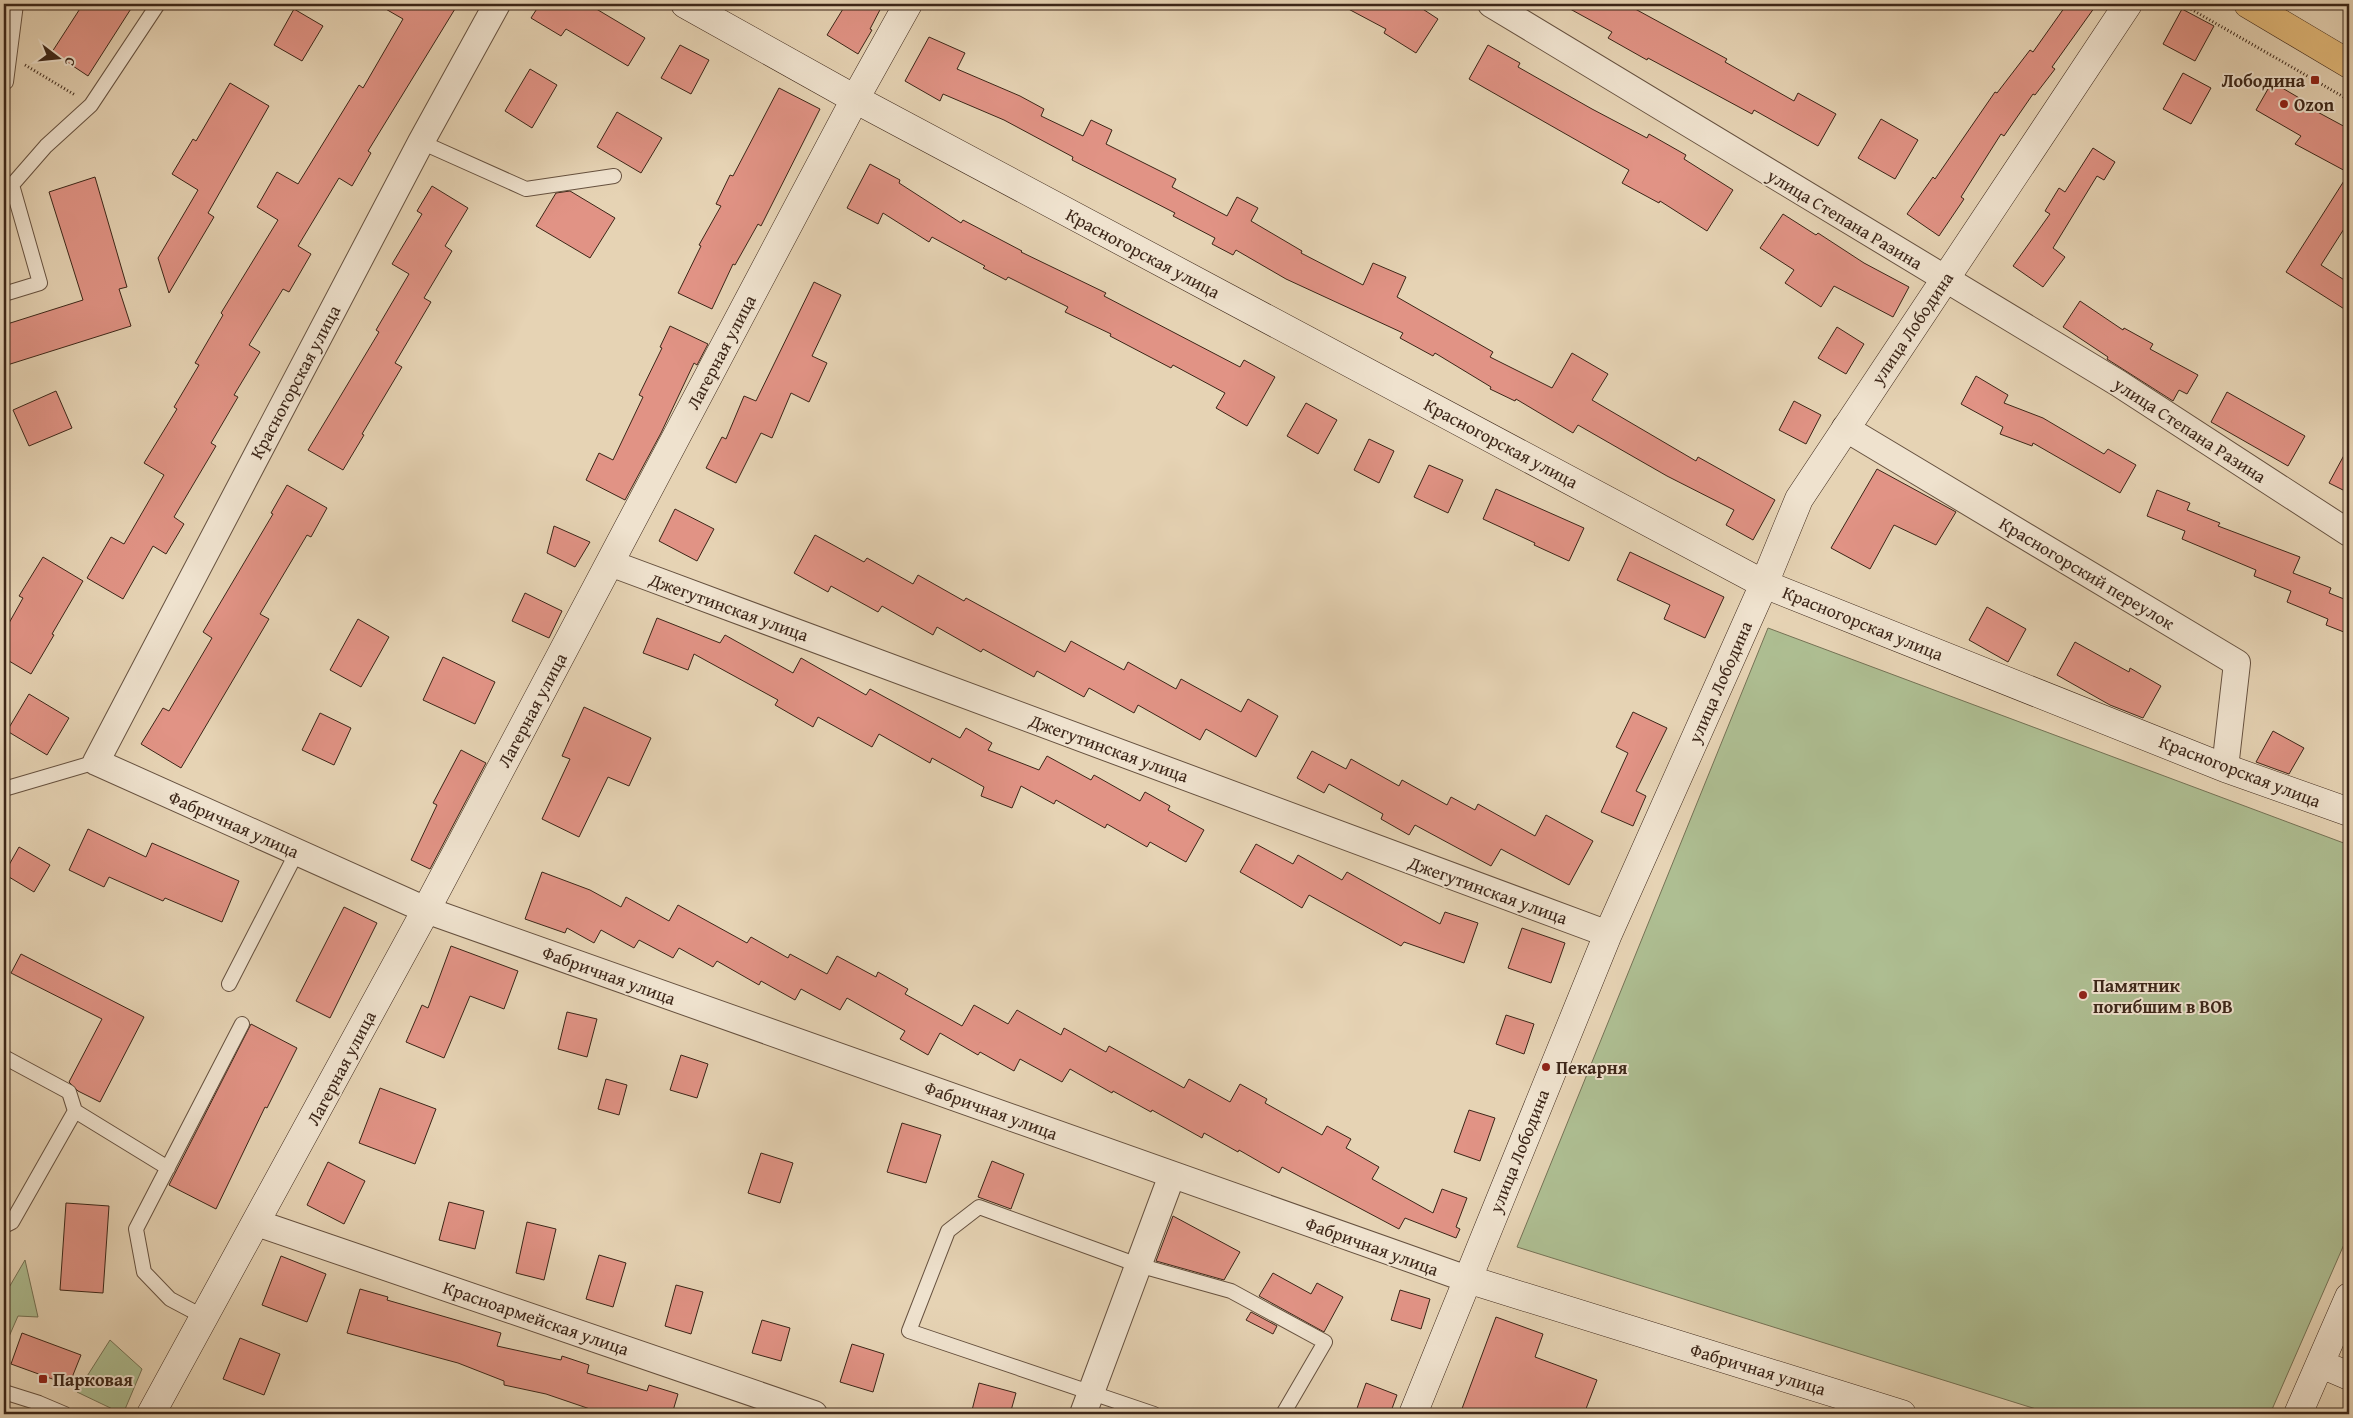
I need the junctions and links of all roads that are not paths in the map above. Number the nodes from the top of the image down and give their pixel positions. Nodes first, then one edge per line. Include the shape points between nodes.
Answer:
1 (16, 4) edge
2 (158, 4) edge
3 (497, 4) edge
4 (685, 4) edge
5 (908, 4) edge
6 (1492, 4) edge
7 (2128, 4) edge
8 (2248, 4) edge
9 (8, 46) edge
10 (2349, 64) edge
11 (6, 82) dead end
12 (855, 99) junction
13 (421, 142) junction
14 (614, 176) dead end
15 (8, 186) edge
16 (1945, 279) junction
17 (4, 294) edge
18 (1845, 428) junction
19 (2349, 533) edge
20 (610, 563) junction
21 (1764, 584) junction
22 (96, 762) junction
23 (2225, 768) junction
24 (4, 789) edge
25 (2349, 812) edge
26 (297, 852) junction
27 (426, 910) junction
28 (1608, 934) junction
29 (229, 984) dead end
30 (242, 1024) dead end
31 (4, 1057) edge
32 (75, 1111) junction
33 (168, 1168) junction
34 (1172, 1174) junction
35 (257, 1223) junction
36 (4, 1226) edge
37 (1138, 1265) junction
38 (1467, 1279) junction
39 (2349, 1297) edge
40 (204, 1317) junction
41 (2321, 1364) junction
42 (2349, 1376) edge
43 (4, 1392) edge
44 (1087, 1403) edge
45 (65, 1414) edge
46 (151, 1414) edge
47 (814, 1414) edge
48 (1154, 1414) edge
49 (1283, 1414) edge
50 (1413, 1414) edge
51 (1902, 1414) edge
52 (2298, 1414) edge

1 - 9 lane
2 - 15 lane via 91,106
3 - 13 street, Красногорская улица
4 - 12 street, Красногорская улица
5 - 12 street, Лагерная улица
6 - 16 street, улица Степана Разина
7 - 16 street, улица Лободина
8 - 10 main road
9 - 11 lane
12 - 20 street, Лагерная улица
12 - 21 street, Красногорская улица
13 - 14 lane via 526,189
13 - 22 street, Красногорская улица
15 - 17 lane via 40,283
16 - 18 street, улица Лободина
16 - 19 street, улица Степана Разина via 2118,384
18 - 21 street, улица Лободина via 1798,499
18 - 23 street, Красногорский переулок via 2237,663
20 - 27 street, Лагерная улица
20 - 28 street, Джегутинская улица
21 - 23 street, Красногорская улица
21 - 28 street, улица Лободина
22 - 24 lane
22 - 26 street, Фабричная улица
23 - 25 street, Красногорская улица
26 - 27 street, Фабричная улица
26 - 29 lane
27 - 34 street, Фабричная улица
27 - 35 street, Лагерная улица
28 - 38 street, улица Лободина
30 - 33 lane
31 - 32 lane via 69,1092
32 - 33 lane
32 - 36 lane via 12,1222
33 - 40 lane via 136,1229 144,1272 170,1299
34 - 37 street
34 - 38 street, Фабричная улица
35 - 40 street, Лагерная улица
35 - 47 street, Красноармейская улица
37 - 44 street
37 - 44 lane via 979,1207 948,1230 909,1331
37 - 49 lane via 1231,1291 1325,1342
38 - 50 street, улица Лободина
38 - 51 street, Фабричная улица
39 - 41 street
40 - 46 street, Лагерная улица
41 - 42 street
41 - 52 street
43 - 45 lane
44 - 48 lane

